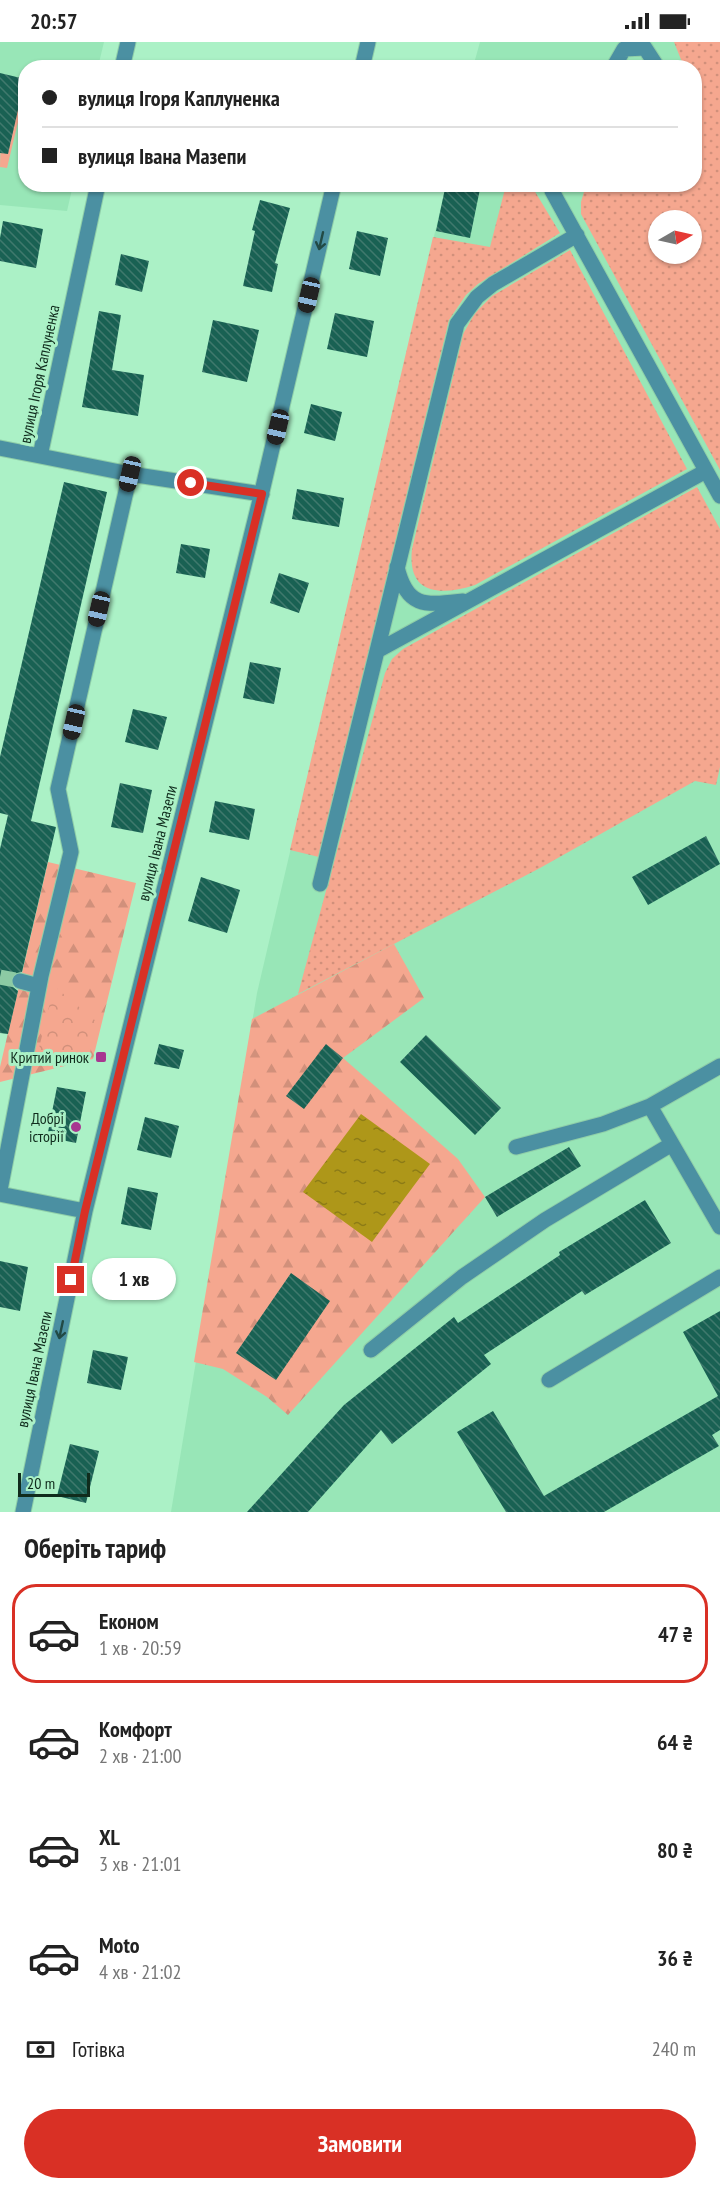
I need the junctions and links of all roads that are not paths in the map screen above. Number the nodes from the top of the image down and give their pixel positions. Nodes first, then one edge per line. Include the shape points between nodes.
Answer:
1 (128, 42) edge
2 (368, 42) edge
3 (124, 60) edge
4 (364, 60) edge
5 (618, 60) edge
6 (653, 60) edge
7 (96, 192) edge
8 (332, 192) edge
9 (553, 192) edge
10 (577, 235) junction
11 (0, 448) edge
12 (40, 456) junction
13 (706, 471) junction
14 (130, 474) junction
15 (262, 494) junction
16 (720, 496) edge
17 (397, 567) junction
18 (471, 600) junction
19 (377, 651) junction
20 (320, 884) dead end
21 (20, 981) tunnel mouth
22 (39, 986) junction
23 (720, 1066) edge
24 (650, 1106) junction
25 (672, 1144) junction
26 (516, 1147) dead end
27 (0, 1192) edge
28 (85, 1211) junction
29 (720, 1227) edge
30 (720, 1277) edge
31 (371, 1350) dead end
32 (549, 1380) dead end
33 (23, 1512) edge

1 - 3 street
2 - 4 street
5 - 6 street via 624,49 645,48
7 - 12 street, вулиця Ігоря Каплуненка
8 -> 15 street, вулиця Івана Мазепи
9 - 10 street
10 - 13 street
10 - 17 street via 493,284 477,297 457,324
11 - 12 street
12 - 14 street, вулиця Ігоря Каплуненка
13 - 16 street
13 - 18 street
14 - 15 street, вулиця Ігоря Каплуненка
14 - 22 street via 58,789 71,852
15 - 28 street, вулиця Івана Мазепи
17 - 18 street via 401,585 421,602
17 - 19 street
18 - 19 street
19 - 20 street
21 - 22 street
22 - 27 street
23 - 24 street
24 - 25 street
24 - 26 street via 603,1124
25 - 29 street
25 - 31 street via 462,1277
27 - 28 street
28 -> 33 street, вулиця Івана Мазепи
30 - 32 street

